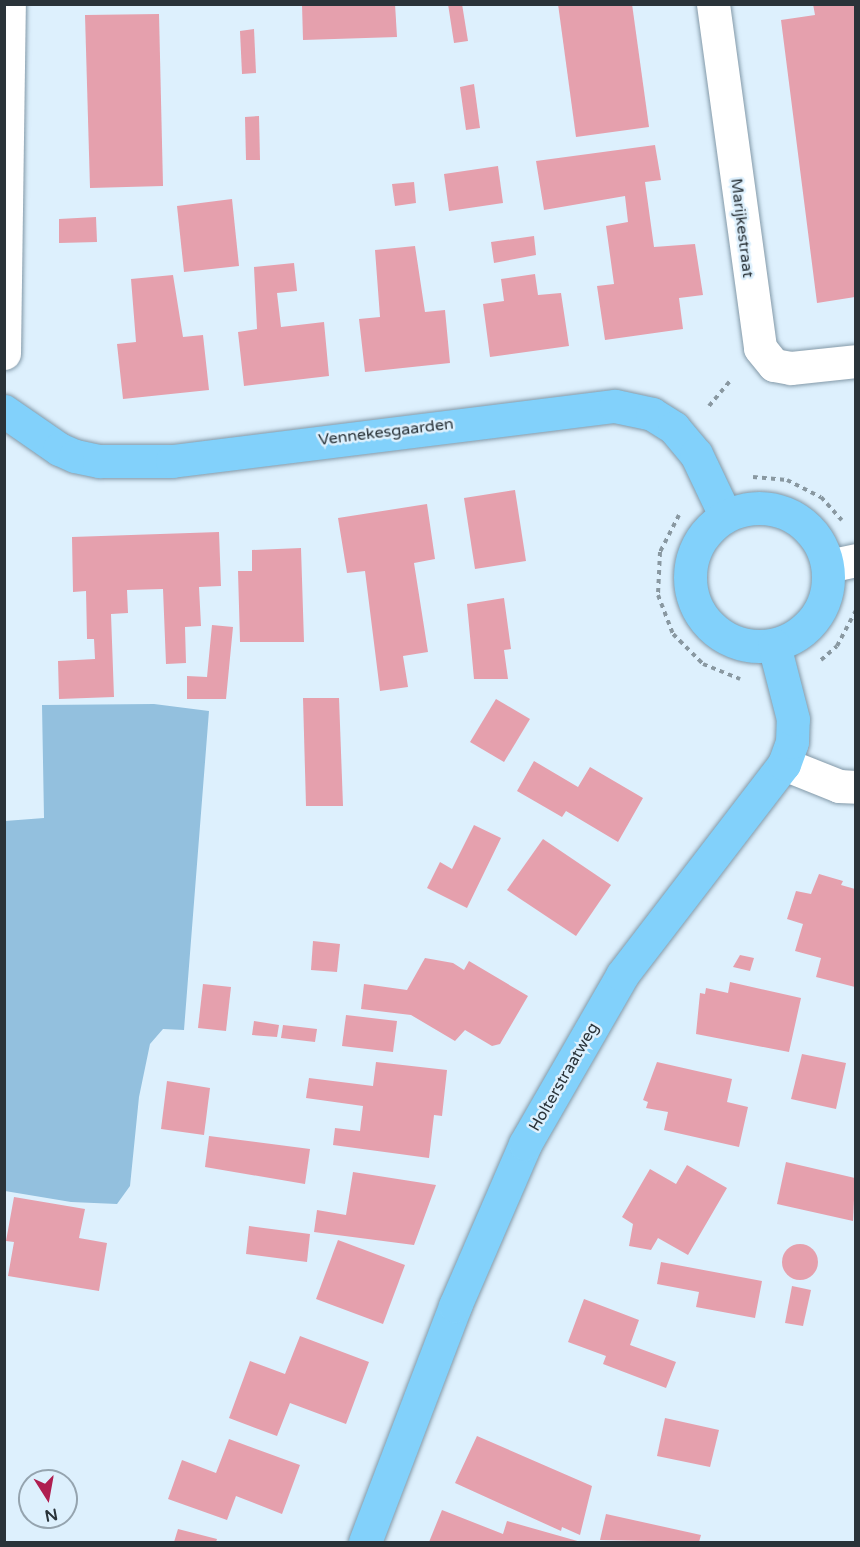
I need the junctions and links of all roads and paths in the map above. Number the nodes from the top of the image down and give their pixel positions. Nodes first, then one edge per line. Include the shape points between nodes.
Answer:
1 (9, 4) edge
2 (713, 4) edge
3 (760, 348) junction
4 (4, 353) edge
5 (855, 361) edge
6 (4, 411) edge
7 (682, 437) junction
8 (719, 501) junction
9 (846, 525) dead end
10 (842, 563) edge
11 (855, 611) edge
12 (774, 645) junction
13 (785, 678) junction
14 (784, 764) junction
15 (855, 787) edge
16 (365, 1542) edge

1 - 4 street
2 - 3 street, Marijkestraat
3 - 5 street via 774,365 791,368
3 - 7 path
6 - 7 main road, Vennekesgaarden via 58,449 99,461 172,461 615,406 652,414
7 - 8 main road, Vennekesgaarden via 696,454
8 - 9 path via 749,477 787,480 821,497
8 - 10 main road via 743,508 781,510 812,532
8 - 12 main road via 697,543 689,581 693,601 702,619 734,642
8 - 13 path via 680,514 660,552 658,595 673,634 703,664 742,680
10 - 12 main road via 828,584 816,616 805,629
11 - 13 path via 837,646 813,666
12 - 13 main road, Holterstraatweg
13 - 14 main road, Holterstraatweg via 793,719 792,742
14 - 15 street via 839,786
14 - 16 main road, Holterstraatweg via 622,975 525,1144 455,1306

